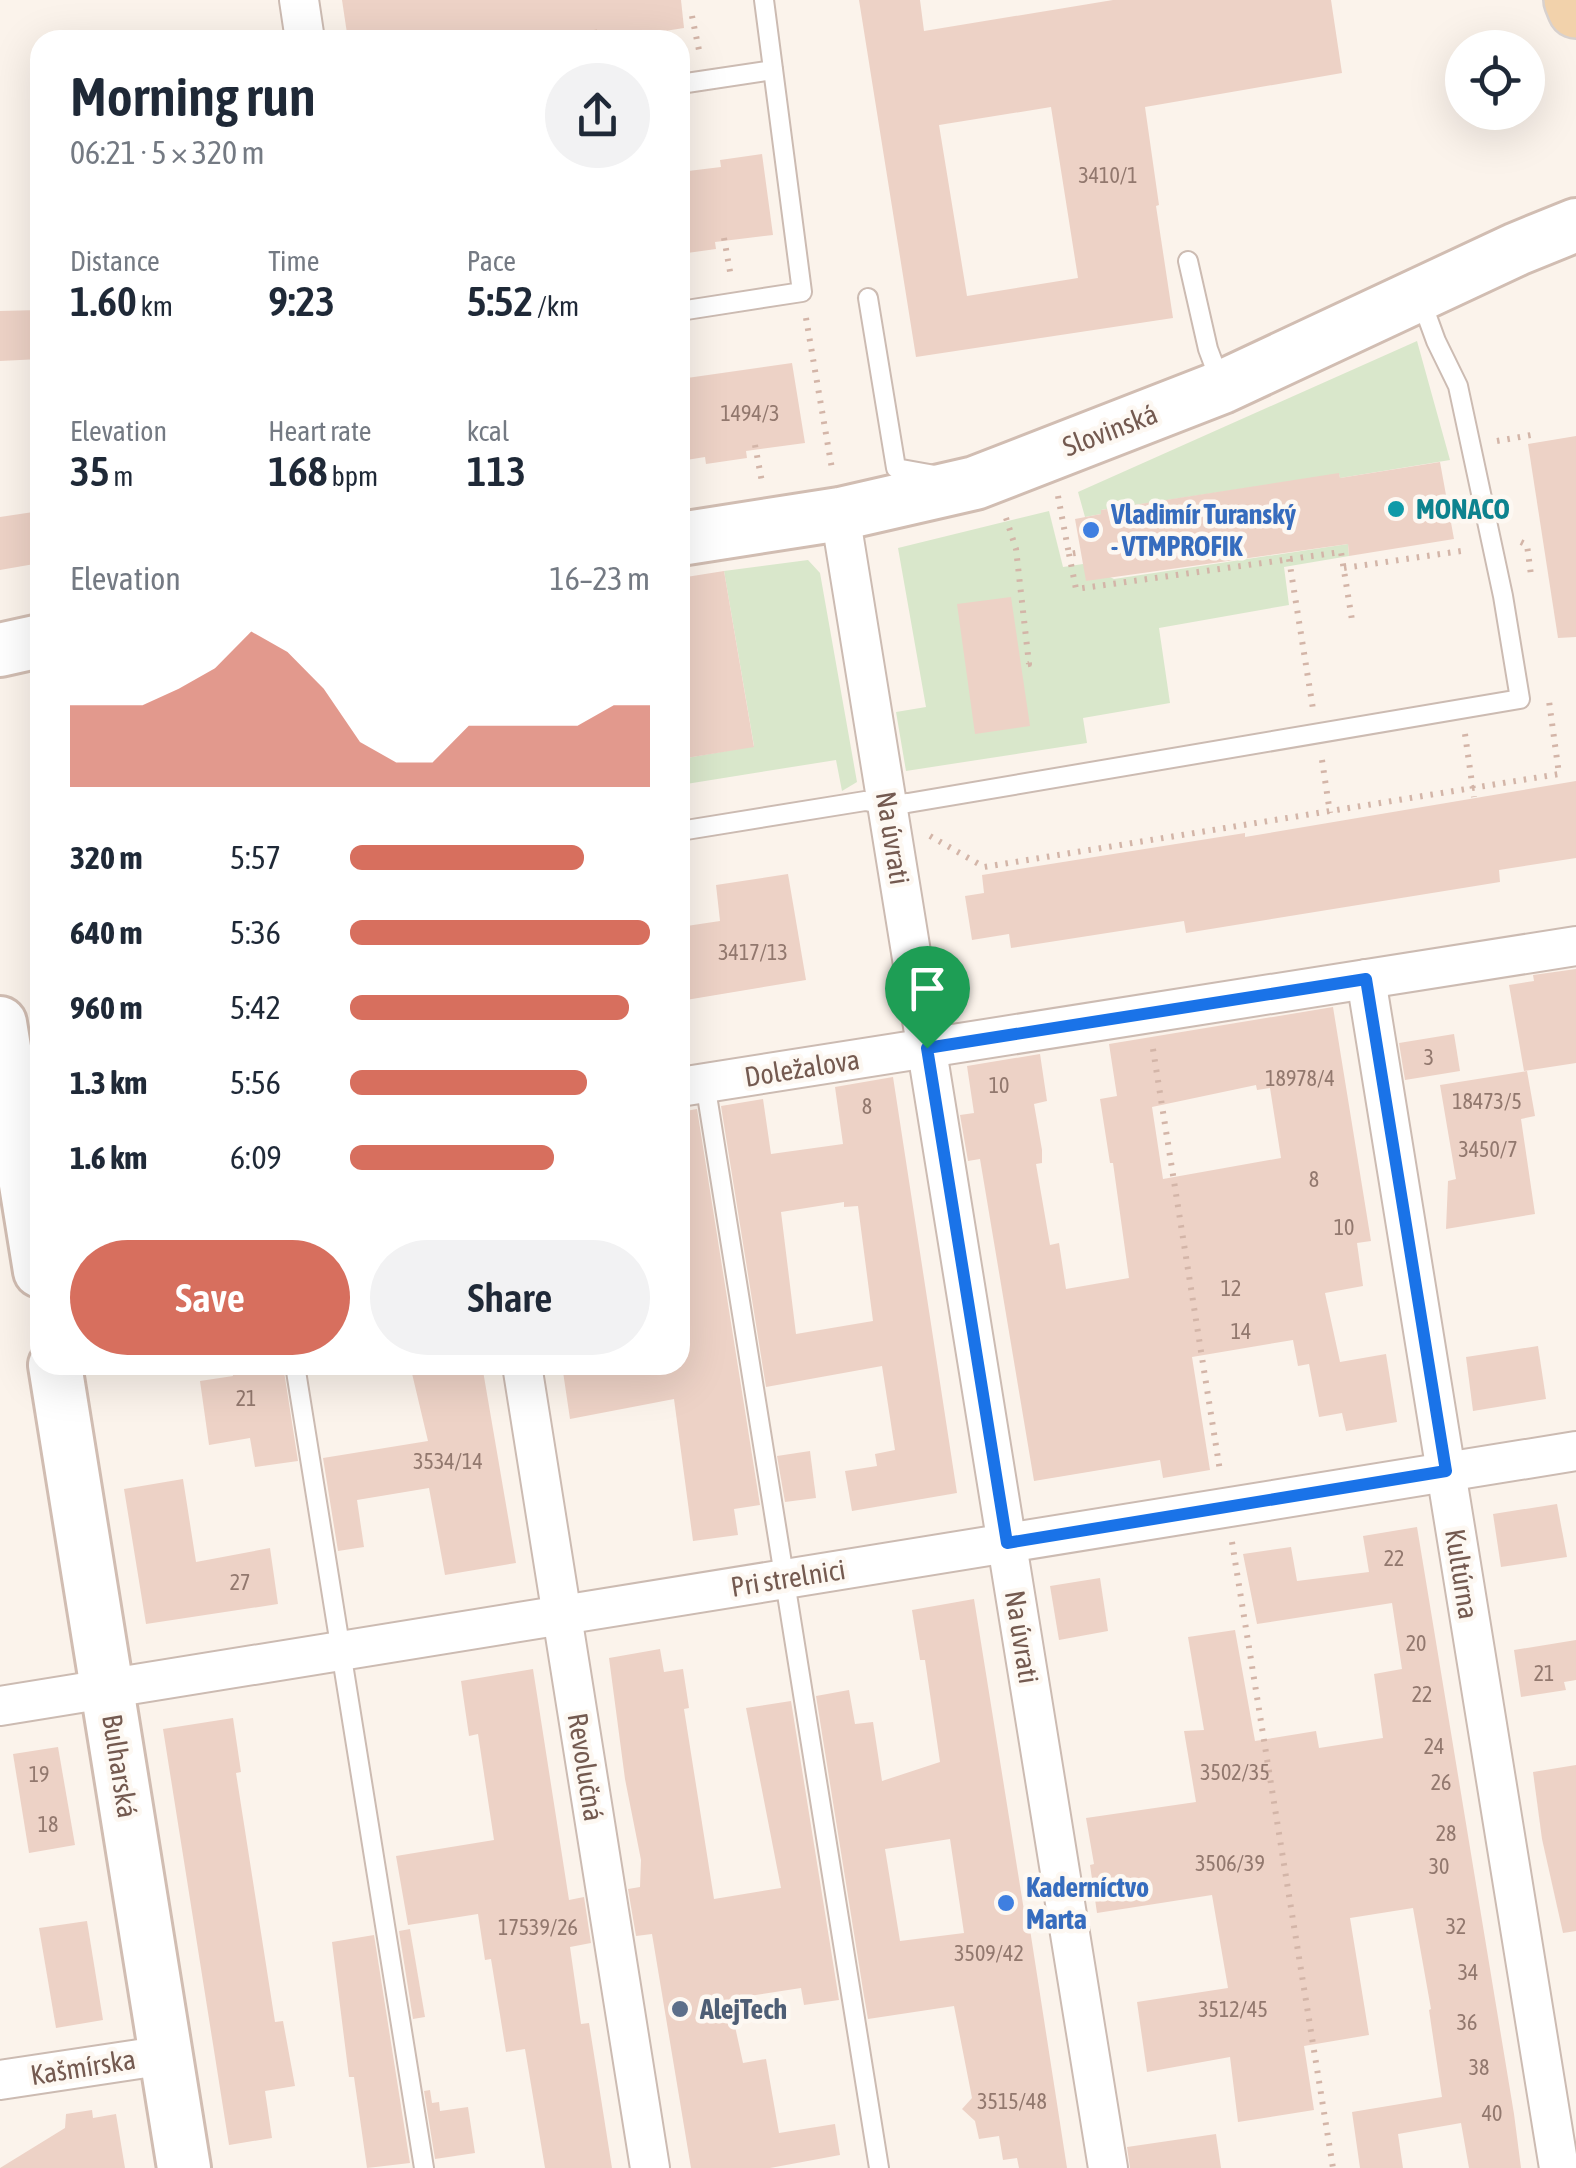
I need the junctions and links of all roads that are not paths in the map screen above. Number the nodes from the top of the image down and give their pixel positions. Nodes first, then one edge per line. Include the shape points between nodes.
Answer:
1 (299, 0) edge
2 (764, 0) edge
3 (1572, 0) edge
4 (1576, 10) edge
5 (304, 30) edge
6 (773, 70) junction
7 (690, 82) edge
8 (1576, 192) edge
9 (1576, 226) edge
10 (1517, 249) junction
11 (1576, 254) edge
12 (1188, 261) dead end
13 (1420, 295) junction
14 (868, 298) dead end
15 (690, 309) edge
16 (1222, 386) junction
17 (990, 497) junction
18 (840, 514) junction
19 (690, 538) edge
20 (30, 644) edge
21 (0, 650) edge
22 (887, 805) junction
23 (690, 828) edge
24 (1576, 946) edge
25 (1366, 979) junction
26 (0, 1023) edge
27 (927, 1048) junction
28 (692, 1084) edge
29 (30, 1173) edge
30 (57, 1375) edge
31 (297, 1375) edge
32 (524, 1375) edge
33 (1576, 1450) edge
34 (1446, 1471) junction
35 (1007, 1543) junction
36 (782, 1579) junction
37 (562, 1616) junction
38 (340, 1651) junction
39 (107, 1689) junction
40 (0, 1706) edge
41 (166, 2055) junction
42 (0, 2080) edge
43 (184, 2168) edge
44 (424, 2168) edge
45 (650, 2168) edge
46 (879, 2168) edge
47 (1108, 2168) edge
48 (1559, 2168) edge

1 - 5 street
2 - 6 lane
3 - 4 main road
6 - 7 lane
6 - 15 lane via 802,292
8 - 10 street, Slovinská
9 - 10 street, Slovinská
10 - 11 street
10 - 13 street, Slovinská
12 - 16 lane
13 - 16 street, Slovinská
13 - 22 lane via 1458,386 1520,699
14 - 17 lane via 896,468
16 - 17 street, Slovinská
17 - 18 street, Slovinská
18 - 19 street, Slovinská
18 - 22 street, Na úvrati
20 - 21 street
22 - 23 lane via 865,801
22 - 27 street, Na úvrati
24 - 25 street, Doležalova
25 - 27 street, Doležalova
25 - 34 street, Kultúrna
26 - 29 street
27 - 28 street, Doležalova
27 - 35 street, Na úvrati
28 - 36 lane
30 - 39 street, Bulharská
31 - 38 lane
32 - 37 street, Revolučná
33 - 34 street, Pri strelnici
34 - 35 street, Pri strelnici
34 - 48 street, Kultúrna
35 - 36 street, Pri strelnici
35 - 47 street, Na úvrati
36 - 37 street, Pri strelnici
36 - 46 lane
37 - 38 street, Pri strelnici
37 - 45 street, Revolučná
38 - 39 street, Pri strelnici
38 - 44 lane
39 - 40 street, Pri strelnici
39 - 41 street, Bulharská
41 - 42 street, Kašmírska
41 - 43 street, Bulharská

